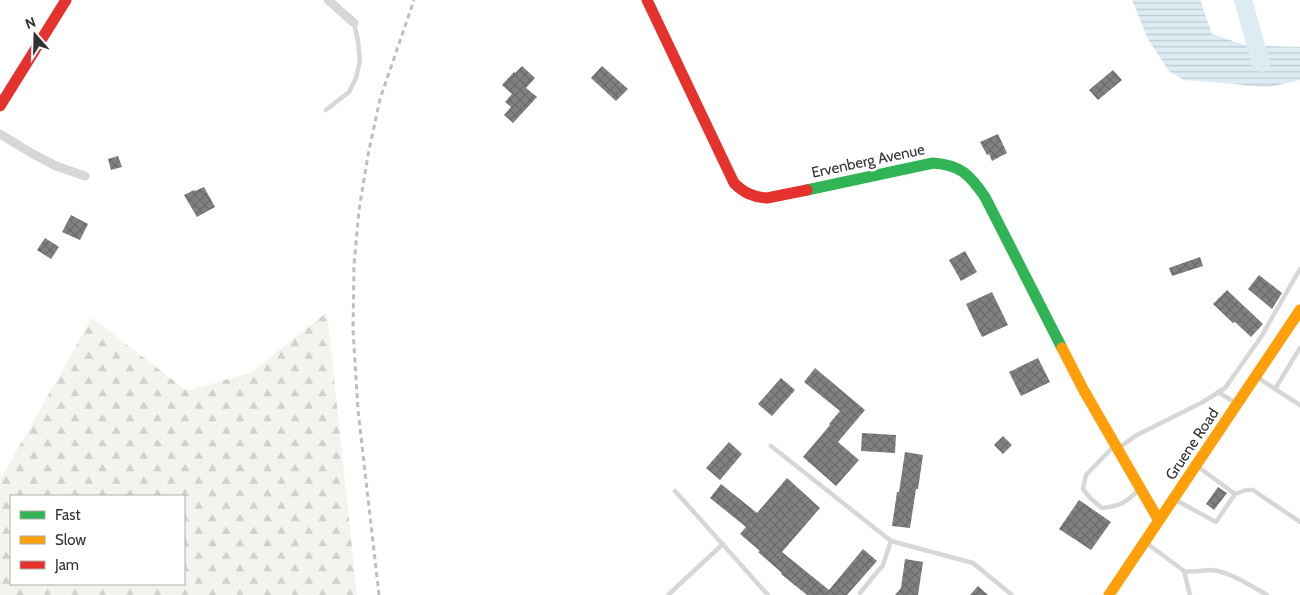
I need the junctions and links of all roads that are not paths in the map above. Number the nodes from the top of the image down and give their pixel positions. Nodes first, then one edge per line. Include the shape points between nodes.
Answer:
1 (66, 0) edge
2 (328, 0) edge
3 (647, 0) edge
4 (354, 23) joint
5 (0, 106) edge
6 (326, 110) dead end
7 (0, 134) edge
8 (85, 176) dead end
9 (1300, 269) edge
10 (1300, 310) edge
11 (1300, 348) edge
12 (1256, 376) junction
13 (1275, 389) junction
14 (1218, 392) junction
15 (1237, 404) junction
16 (1300, 405) edge
17 (771, 446) dead end
18 (1117, 447) junction
19 (1196, 466) junction
20 (1141, 489) junction
21 (675, 491) dead end
22 (1235, 494) junction
23 (1173, 498) junction
24 (1158, 519) junction
25 (1300, 522) edge
26 (891, 541) junction
27 (1144, 541) junction
28 (723, 544) junction
29 (1184, 572) junction
30 (860, 593) dead end
31 (668, 595) edge
32 (768, 595) edge
33 (1012, 595) edge
34 (1109, 595) edge
35 (1190, 595) edge
36 (1267, 595) edge

1 - 5 street
2 - 4 street
3 - 18 street, Ervenberg Avenue via 734,183 749,195 767,198 933,163 946,163 968,174 985,197
4 - 6 lane via 360,60 356,78 349,92
7 - 8 street via 56,166
9 - 14 lane via 1261,337 1225,388
10 - 12 street, Gruene Road
11 - 13 lane
12 - 13 lane
12 - 15 street, Gruene Road
13 - 16 lane
14 - 15 lane
14 - 18 lane
15 - 19 street, Gruene Road
17 - 26 lane
18 - 20 street, Ervenberg Avenue
18 - 20 lane via 1086,475 1082,489 1102,508 1128,500
19 - 22 lane
19 - 23 street, Gruene Road
20 - 24 street, Ervenberg Avenue
21 - 28 lane
22 - 23 lane via 1216,522
22 - 25 lane via 1253,490
23 - 24 street, Gruene Road
24 - 27 street, Gruene Road
26 - 30 lane via 883,565
26 - 33 lane via 973,563
27 - 29 lane
27 - 34 street, Gruene Road
28 - 31 lane
28 - 32 lane
29 - 35 lane
29 - 36 lane via 1213,570

